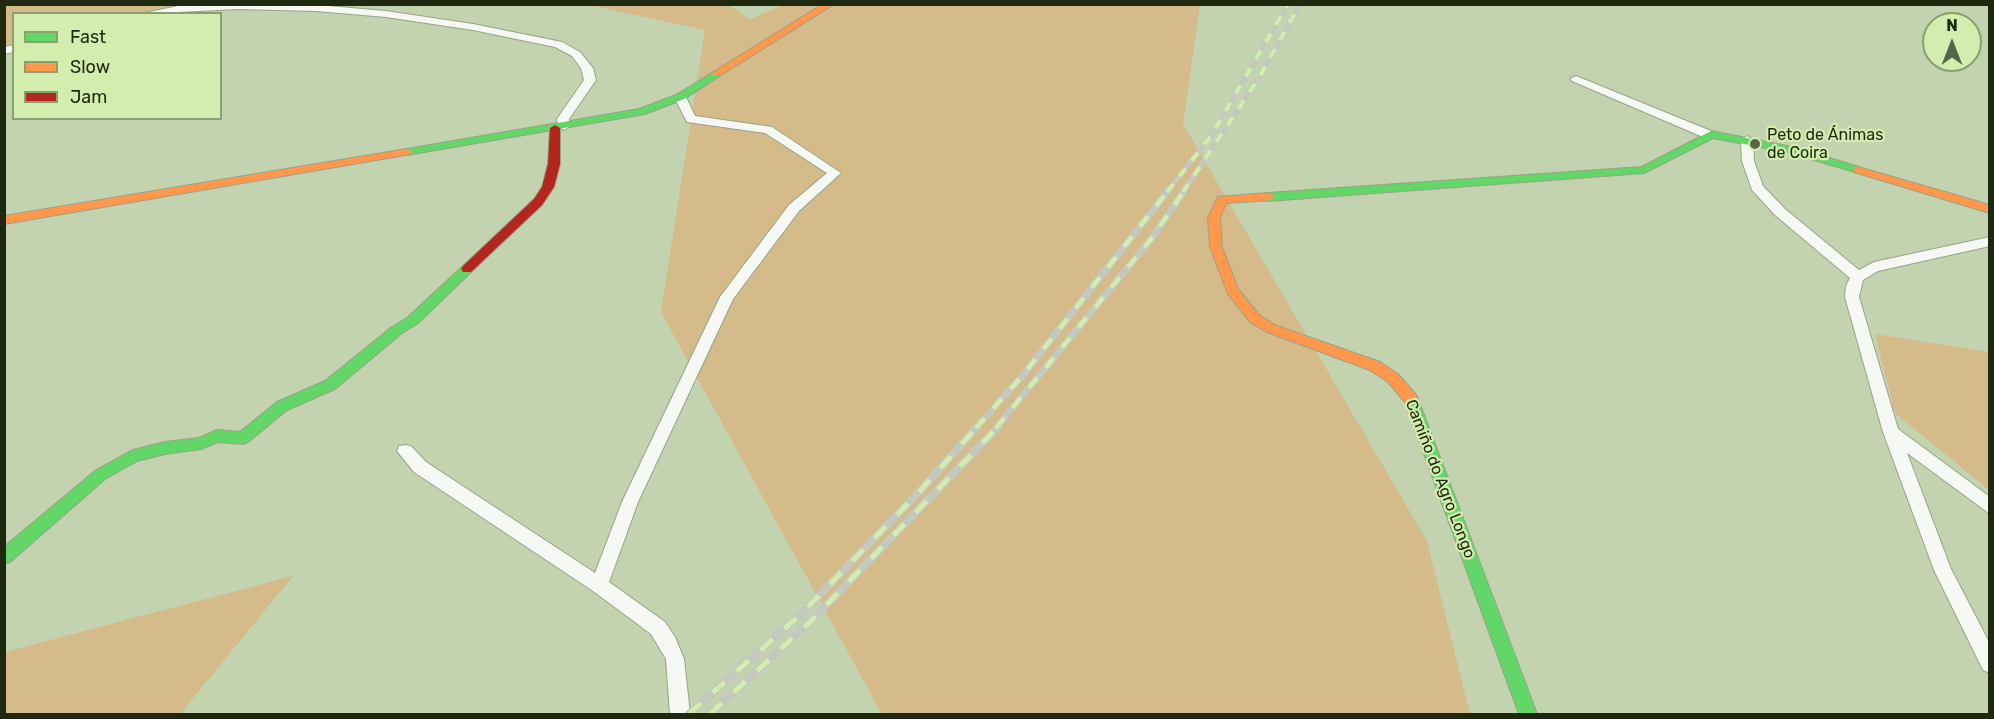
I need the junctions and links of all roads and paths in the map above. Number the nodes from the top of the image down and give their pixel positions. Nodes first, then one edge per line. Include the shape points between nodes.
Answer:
1 (830, 4) edge
2 (158, 12) edge
3 (1576, 79) dead end
4 (680, 97) junction
5 (560, 127) junction
6 (1707, 134) junction
7 (1747, 140) junction
8 (1989, 209) edge
9 (4, 220) edge
10 (1989, 241) edge
11 (1858, 277) junction
12 (1891, 432) junction
13 (405, 452) dead end
14 (1989, 507) edge
15 (4, 557) edge
16 (599, 585) junction
17 (1989, 664) edge
18 (680, 714) edge
19 (1528, 714) edge

1 - 4 street
2 - 5 street via 237,6 316,8 386,14 558,44 576,54 587,68 590,80
3 - 6 street
4 - 5 street via 641,112
4 - 16 street via 691,119 768,130 835,173 794,208 727,297 630,502
5 - 9 street
5 - 15 street via 548,187 538,202 412,321 330,385 282,406 243,438 217,436 201,443 133,456 100,475
6 - 7 street
6 - 19 street, Camiño do Agro Longo via 1644,170 1222,200 1214,218 1216,247 1232,291 1256,319 1272,330 1375,366 1393,378 1414,403
7 - 8 street
7 - 11 street via 1748,161 1757,187 1780,212
10 - 11 street via 1874,267
11 - 12 street via 1852,297
12 - 14 street
12 - 17 street via 1943,570
13 - 16 street via 420,467
16 - 18 street via 658,628 668,643 675,659

